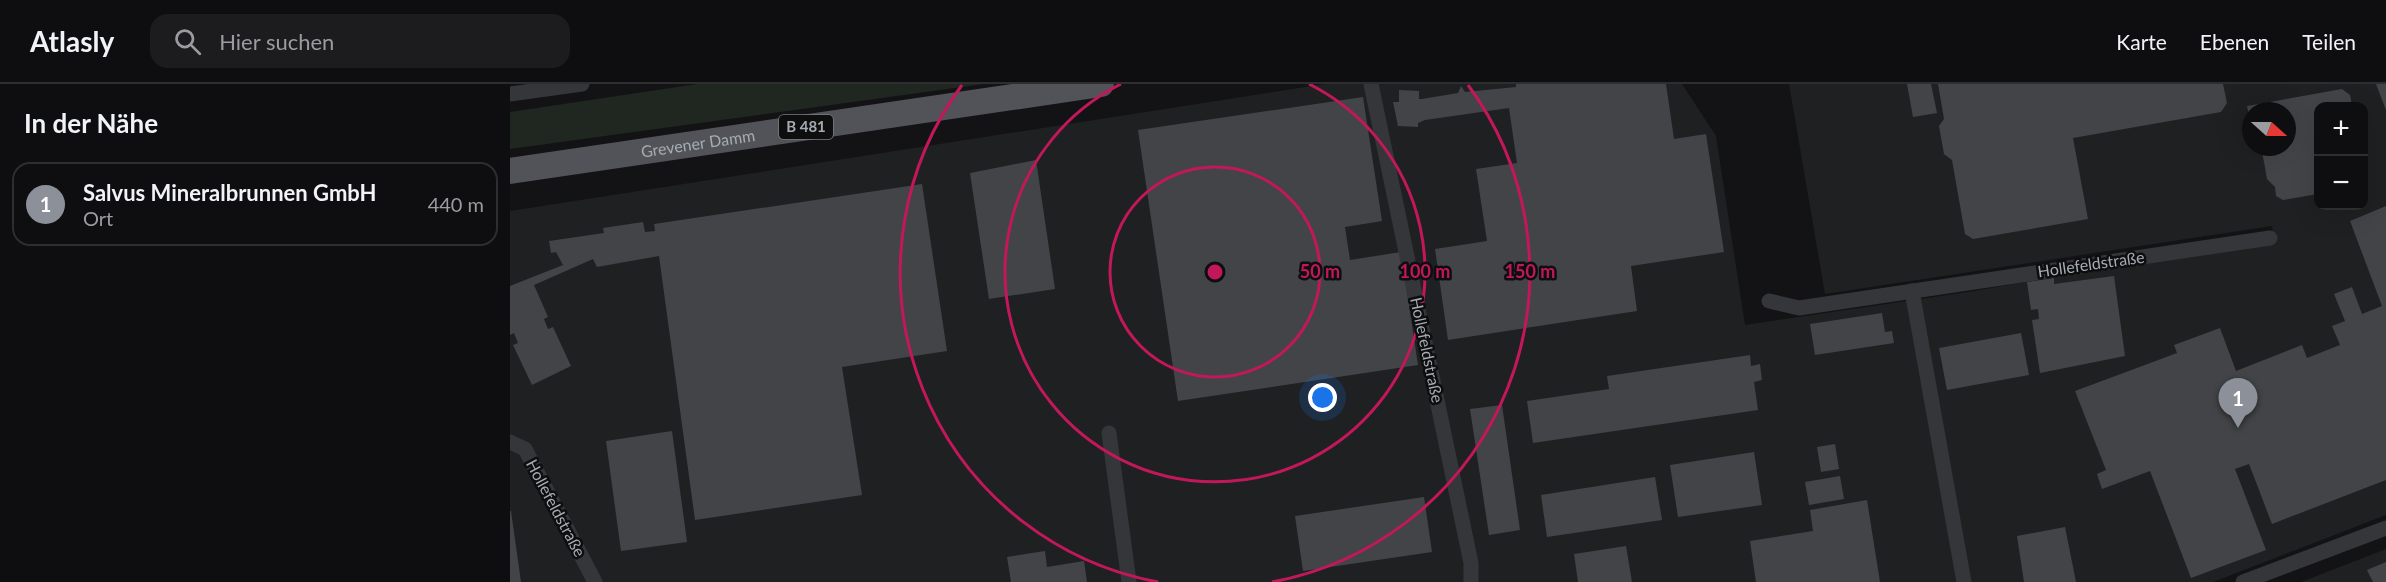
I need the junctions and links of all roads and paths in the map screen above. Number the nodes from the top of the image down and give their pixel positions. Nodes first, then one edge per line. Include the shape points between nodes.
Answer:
1 (582, 84) edge
2 (1101, 84) edge
3 (1371, 84) edge
4 (510, 94) edge
5 (510, 171) edge
6 (2270, 238) dead end
7 (1912, 291) junction
8 (1769, 301) dead end
9 (1109, 433) dead end
10 (510, 442) edge
11 (2386, 528) edge
12 (595, 582) edge
13 (1130, 582) edge
14 (1471, 582) edge
15 (1964, 582) edge
16 (2243, 582) edge

1 - 4 street
2 - 5 main road, Grevener Damm / B 481
3 - 14 street, Hollefeldstraße via 1471,562
6 - 7 street, Hollefeldstraße
7 - 8 street, Hollefeldstraße via 1799,308
7 - 15 street
9 - 13 street
10 - 12 street, Hollefeldstraße via 525,449
11 - 16 street

